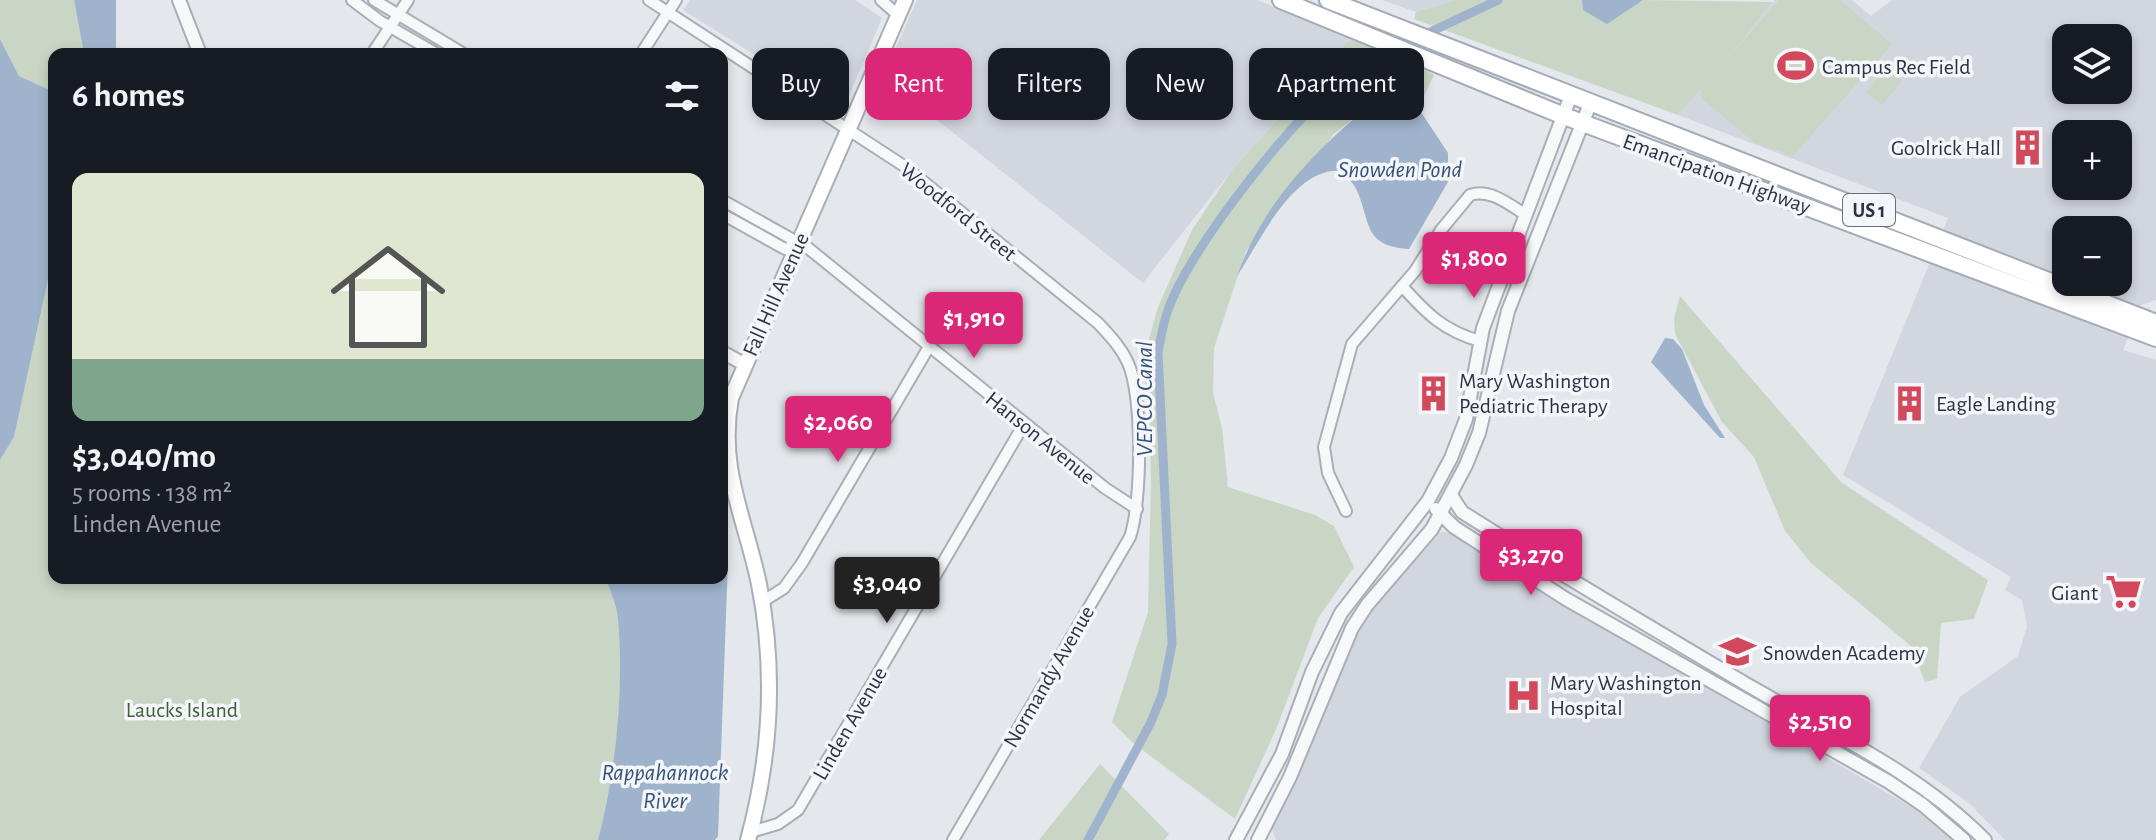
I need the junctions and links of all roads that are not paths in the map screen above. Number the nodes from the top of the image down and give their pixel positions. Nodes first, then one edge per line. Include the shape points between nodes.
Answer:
1 (179, 0) edge
2 (352, 0) edge
3 (374, 0) edge
4 (408, 0) edge
5 (649, 0) edge
6 (676, 0) edge
7 (881, 0) edge
8 (905, 0) edge
9 (1281, 0) edge
10 (1328, 0) edge
11 (668, 13) junction
12 (898, 15) junction
13 (397, 16) junction
14 (390, 27) junction
15 (198, 48) edge
16 (376, 48) edge
17 (427, 48) edge
18 (453, 48) edge
19 (645, 48) edge
20 (723, 48) edge
21 (728, 51) edge
22 (1571, 95) junction
23 (1590, 104) junction
24 (1564, 116) junction
25 (1582, 123) junction
26 (849, 128) junction
27 (728, 203) edge
28 (1526, 215) junction
29 (728, 217) edge
30 (796, 245) junction
31 (1402, 286) junction
32 (2149, 327) edge
33 (1480, 341) junction
34 (930, 345) junction
35 (728, 355) edge
36 (744, 364) junction
37 (728, 420) edge
38 (1024, 424) junction
39 (728, 465) edge
40 (1451, 495) junction
41 (1428, 501) junction
42 (1137, 509) junction
43 (1346, 511) dead end
44 (1441, 515) junction
45 (762, 602) junction
46 (1239, 834) edge
47 (750, 836) edge
48 (953, 840) edge
49 (1259, 840) edge
50 (1964, 840) edge
51 (1985, 840) edge

1 - 15 street
2 - 14 street
3 - 13 street
4 - 13 street
5 - 11 street, Woodford Street
6 - 11 street
7 - 12 street
8 - 12 main road, Fall Hill Avenue
9 - 24 main road, Emancipation Highway / US 1
10 - 22 main road, Emancipation Highway / US 1
11 - 19 street
11 - 20 street, Woodford Street
12 - 26 main road, Fall Hill Avenue
13 - 14 street
13 - 18 street
14 - 16 street
14 - 17 street
21 - 26 street, Woodford Street
22 - 23 main road, Emancipation Highway / US 1
22 - 24 street
23 - 25 street
23 - 32 main road, Emancipation Highway / US 1
24 - 25 main road, Emancipation Highway / US 1
24 - 28 street
25 - 32 main road, Emancipation Highway / US 1
25 - 40 street via 1508,311 1479,433
26 - 30 main road, Fall Hill Avenue
26 - 42 street, Woodford Street via 942,196 1115,341 1135,385
27 - 30 street, Hanson Avenue
28 - 31 street via 1504,201 1470,195
28 - 33 street
29 - 30 street, Hanson Avenue via 785,249
30 - 34 street, Hanson Avenue via 807,247
30 - 36 main road, Fall Hill Avenue
31 - 33 street via 1445,330
31 - 43 street via 1352,344 1327,429 1325,458
33 - 41 street via 1466,419
34 - 38 street, Hanson Avenue
34 - 45 street via 802,563 784,588
35 - 36 street
36 - 37 main road, Fall Hill Avenue
38 - 42 street, Hanson Avenue
38 - 47 street, Linden Avenue via 798,810
39 - 45 main road, Fall Hill Avenue
40 - 44 street
40 - 51 street via 1462,512 1575,583 1904,773 1957,811
41 - 44 street
41 - 46 street via 1341,613 1282,754
42 - 48 street, Normandy Avenue via 1130,537
44 - 49 street via 1352,628
44 - 50 street via 1566,599 1889,782
45 - 47 main road, Fall Hill Avenue via 769,740
46 - 49 street

